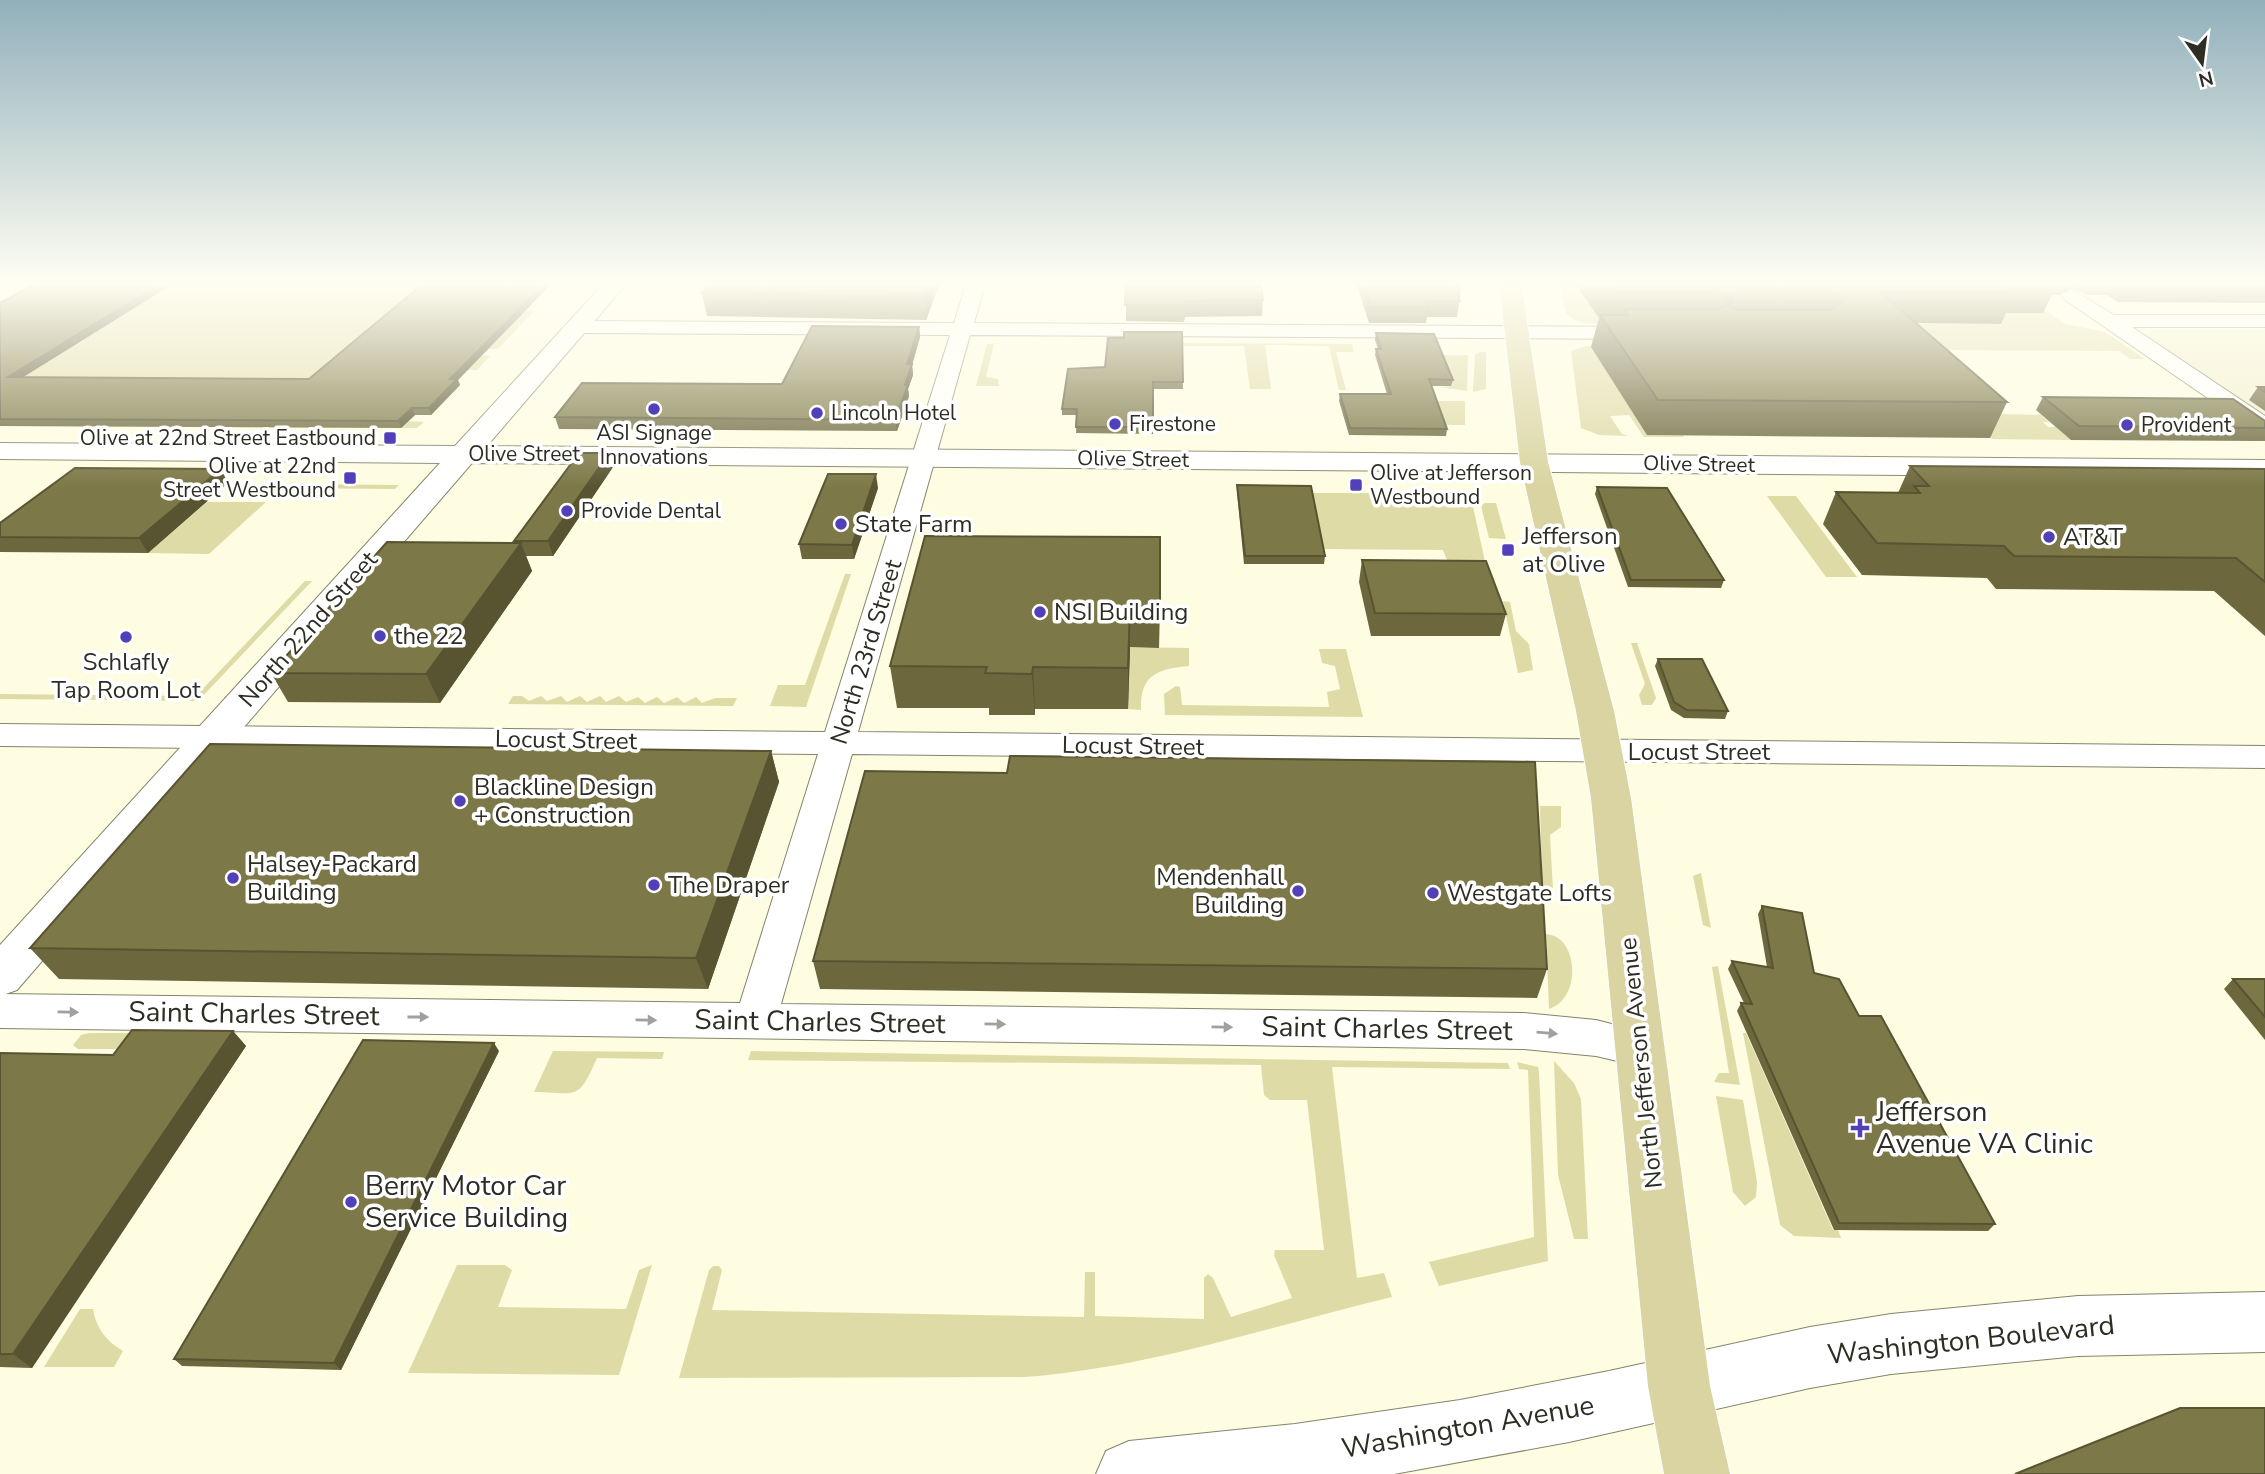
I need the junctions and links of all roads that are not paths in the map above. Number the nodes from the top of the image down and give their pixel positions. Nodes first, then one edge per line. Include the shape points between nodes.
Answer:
1 (555, 351) edge
2 (956, 351) edge
3 (1518, 351) edge
4 (2153, 351) edge
5 (2265, 427) edge
6 (2, 452) edge
7 (462, 454) junction
8 (924, 457) junction
9 (1534, 463) junction
10 (2265, 470) edge
11 (0, 735) edge
12 (213, 737) junction
13 (839, 742) junction
14 (1603, 751) junction
15 (2265, 757) edge
16 (0, 977) edge
17 (0, 1011) edge
18 (755, 1022) junction
19 (1639, 1048) junction
20 (2265, 1322) edge
21 (1679, 1386) junction
22 (1129, 1474) edge
23 (1697, 1474) edge

1 - 7 main road, North 22nd Street
2 - 8 street, North 23rd Street
3 - 9 main road, North Jefferson Avenue
4 - 5 street
6 - 7 main road, Olive Street
7 - 8 main road, Olive Street
7 - 12 main road, North 22nd Street
8 - 9 main road, Olive Street
8 - 13 street, North 23rd Street
9 - 10 main road, Olive Street
9 - 14 main road, North Jefferson Avenue
11 - 12 street, Locust Street
12 - 13 street, Locust Street
12 - 16 main road, North 22nd Street
13 - 14 street, Locust Street
13 - 18 street, North 23rd Street
14 - 15 street, Locust Street
14 - 19 main road, North Jefferson Avenue
17 -> 18 street, Saint Charles Street
18 -> 19 street, Saint Charles Street via 1524,1031 1596,1038
19 - 21 main road, North Jefferson Avenue
20 - 21 main road, Washington Boulevard via 2098,1323 1981,1333 1802,1359
21 - 22 main road, Washington Avenue via 1569,1412 1402,1440
21 - 23 main road, North Jefferson Avenue

